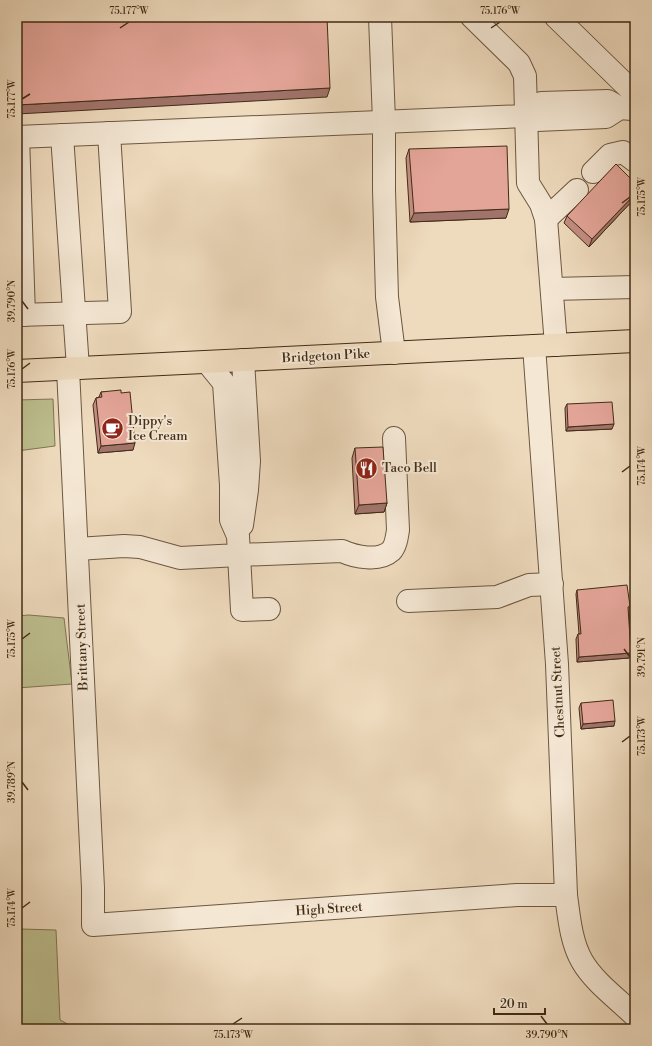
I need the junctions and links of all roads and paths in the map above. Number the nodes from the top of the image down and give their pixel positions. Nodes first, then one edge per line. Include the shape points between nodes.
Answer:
1 (380, 17) edge
2 (472, 17) edge
3 (556, 17) edge
4 (630, 104) edge
5 (525, 116) junction
6 (384, 121) junction
7 (109, 133) junction
8 (62, 135) junction
9 (17, 137) edge
10 (635, 161) edge
11 (593, 172) dead end
12 (577, 190) dead end
13 (546, 219) junction
14 (635, 287) edge
15 (552, 289) junction
16 (74, 313) junction
17 (20, 315) edge
18 (635, 341) edge
19 (556, 345) junction
20 (534, 346) junction
21 (394, 353) junction
22 (243, 360) junction
23 (207, 362) junction
24 (73, 368) junction
25 (17, 371) edge
26 (389, 438) dead end
27 (238, 545) junction
28 (77, 549) junction
29 (552, 584) junction
30 (408, 601) dead end
31 (269, 609) dead end
32 (566, 895) junction
33 (93, 925) joint
34 (635, 1016) edge

1 - 6 street
2 - 5 street via 518,63 525,76
3 - 4 street
4 - 5 street via 606,117 538,120
5 - 6 street
5 - 13 street via 528,183 541,204
6 - 7 street
6 - 21 street via 387,297
7 - 8 street
7 - 16 street via 120,312
8 - 9 street
8 - 16 street, Brittany Street
9 - 17 street
10 - 11 street via 623,152 610,155
12 - 13 street
13 - 15 street
14 - 15 street
15 - 19 street
16 - 17 street
16 - 24 street, Brittany Street
18 - 19 main road, Bridgeton Pike
19 - 20 main road, Bridgeton Pike
20 - 21 main road, Bridgeton Pike
20 - 29 street, Chestnut Street
21 - 22 main road, Bridgeton Pike
22 - 23 main road, Bridgeton Pike
22 - 27 street via 249,460
23 - 24 main road, Bridgeton Pike
23 - 27 street via 224,384 232,520
24 - 25 main road, Bridgeton Pike
24 - 28 street, Brittany Street
26 - 27 street via 398,530 391,551 380,556 356,557 335,551
27 - 28 street via 180,558 140,547
27 - 31 street via 242,610
28 - 33 street, Brittany Street
29 - 30 street via 530,585 497,596
29 - 32 street, Chestnut Street
32 - 33 street, High Street via 517,895
32 - 34 street, Chestnut Street via 572,932 582,961 596,979

